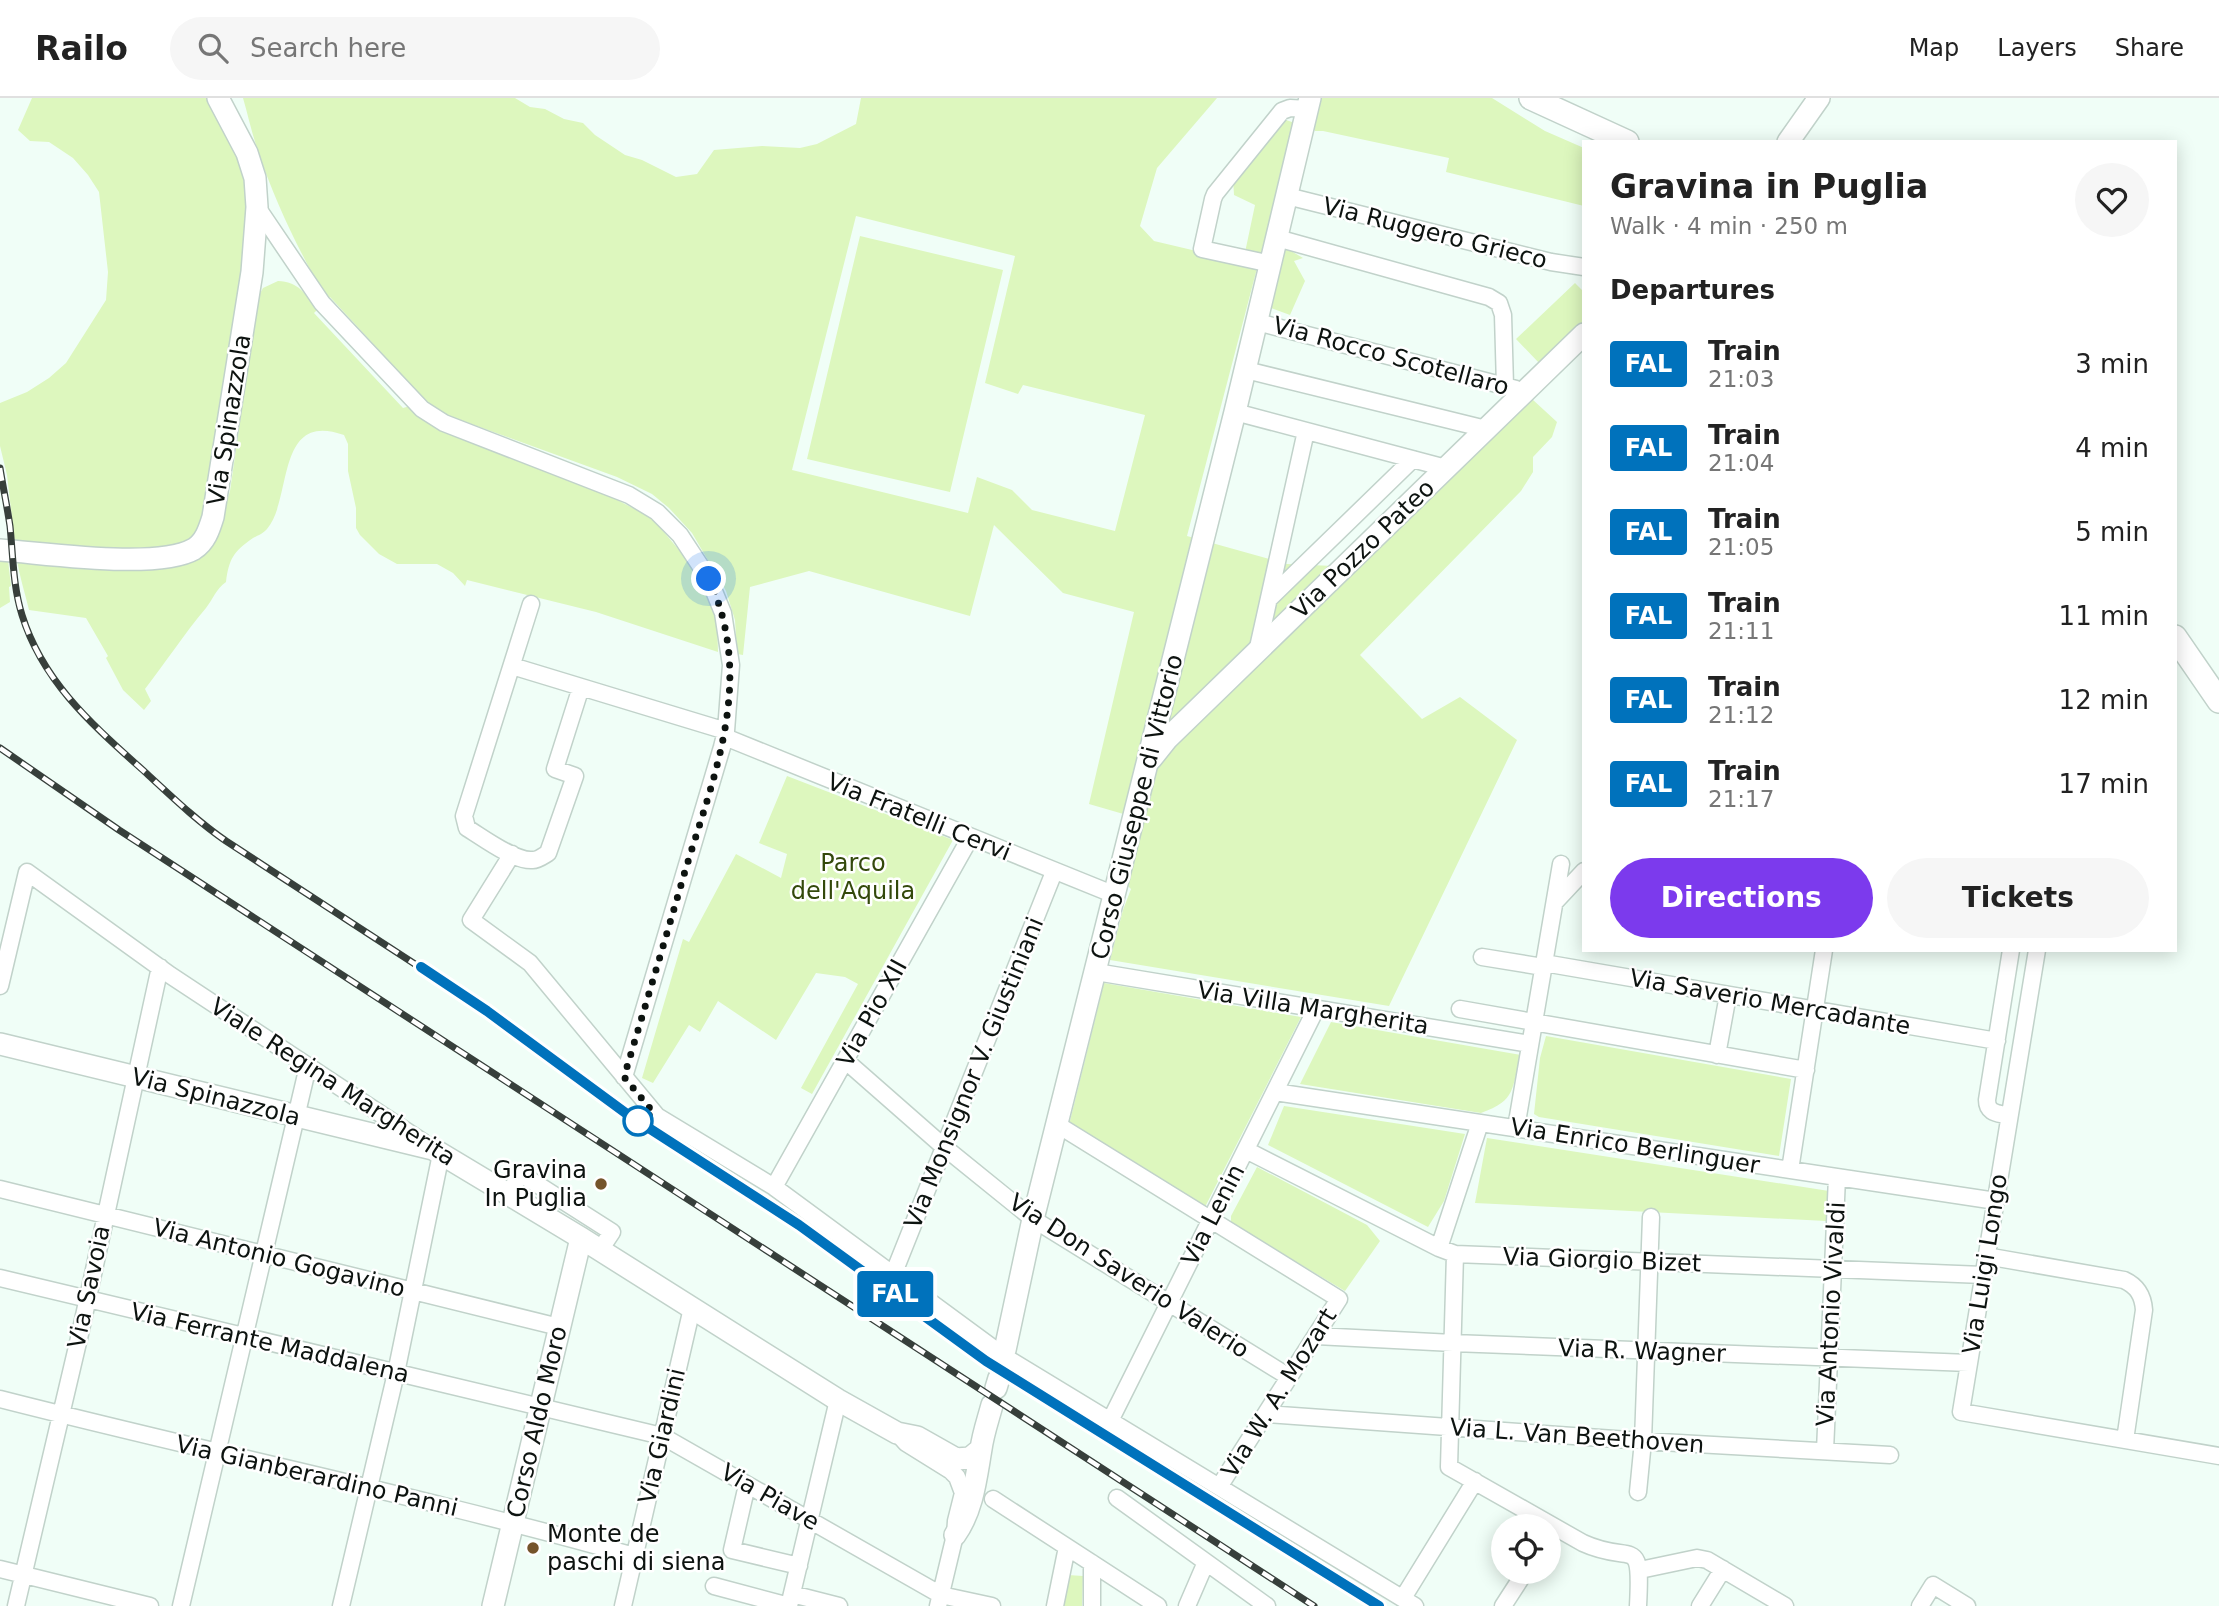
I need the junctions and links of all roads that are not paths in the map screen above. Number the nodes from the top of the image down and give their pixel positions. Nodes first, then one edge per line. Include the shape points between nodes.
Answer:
1 (1531, 98) edge
2 (1819, 98) edge
3 (224, 103) edge
4 (1309, 103) edge
5 (1623, 140) edge
6 (1789, 140) edge
7 (1287, 197) junction
8 (257, 207) junction
9 (1277, 238) junction
10 (1271, 264) junction
11 (1582, 267) edge
12 (1257, 322) junction
13 (1582, 336) edge
14 (1246, 370) junction
15 (1515, 389) junction
16 (1236, 412) junction
17 (1486, 429) junction
18 (1306, 431) junction
19 (1413, 459) junction
20 (1446, 468) junction
21 (0, 550) edge
22 (1268, 599) junction
23 (531, 604) dead end
24 (2177, 640) edge
25 (1257, 652) junction
26 (512, 666) junction
27 (581, 687) junction
28 (2219, 701) edge
29 (726, 734) junction
30 (1146, 766) junction
31 (970, 838) junction
32 (512, 854) junction
33 (1561, 864) dead end
34 (1054, 872) junction
35 (1582, 872) edge
36 (1115, 895) junction
37 (1555, 902) junction
38 (1824, 952) edge
39 (2011, 952) edge
40 (2037, 952) edge
41 (1482, 957) dead end
42 (1543, 965) junction
43 (160, 967) junction
44 (1096, 972) junction
45 (0, 986) edge
46 (1728, 995) junction
47 (1317, 1009) junction
48 (1460, 1009) dead end
49 (1815, 1010) junction
50 (1534, 1023) junction
51 (1997, 1041) junction
52 (0, 1044) edge
53 (1530, 1044) junction
54 (1717, 1055) junction
55 (846, 1061) junction
56 (308, 1066) junction
57 (1806, 1070) junction
58 (624, 1077) junction
59 (134, 1078) junction
60 (1275, 1091) junction
61 (2010, 1116) junction
62 (297, 1117) junction
63 (1480, 1123) junction
64 (1058, 1125) junction
65 (1516, 1128) junction
66 (944, 1147) junction
67 (1246, 1150) junction
68 (437, 1152) junction
69 (1790, 1170) junction
70 (1838, 1177) junction
71 (774, 1187) junction
72 (0, 1189) edge
73 (508, 1194) junction
74 (1996, 1201) junction
75 (105, 1215) junction
76 (1651, 1217) dead end
77 (1033, 1219) junction
78 (1211, 1220) junction
79 (581, 1238) junction
80 (1439, 1248) junction
81 (600, 1250) junction
82 (265, 1254) junction
83 (1455, 1254) junction
84 (1986, 1256) junction
85 (1650, 1262) junction
86 (1833, 1269) junction
87 (894, 1275) junction
88 (1983, 1275) junction
89 (0, 1278) edge
90 (414, 1291) junction
91 (87, 1299) junction
92 (1169, 1305) junction
93 (692, 1308) junction
94 (559, 1327) junction
95 (244, 1336) junction
96 (1315, 1336) junction
97 (1452, 1343) junction
98 (1647, 1352) junction
99 (1005, 1354) junction
100 (1829, 1357) junction
101 (1969, 1363) junction
102 (396, 1373) junction
103 (1289, 1377) junction
104 (996, 1391) dead end
105 (0, 1399) edge
106 (838, 1400) junction
107 (541, 1407) junction
108 (60, 1414) junction
109 (1266, 1414) junction
110 (1110, 1421) junction
111 (1451, 1429) junction
112 (897, 1433) junction
113 (662, 1436) junction
114 (2125, 1440) junction
115 (1643, 1441) junction
116 (981, 1449) junction
117 (1825, 1451) junction
118 (215, 1453) junction
119 (1890, 1455) dead end
120 (2219, 1455) edge
121 (1475, 1481) junction
122 (747, 1485) junction
123 (1219, 1487) junction
124 (369, 1490) junction
125 (1639, 1492) dead end
126 (1117, 1498) dead end
127 (993, 1499) dead end
128 (1526, 1514) edge
129 (810, 1520) junction
130 (513, 1522) junction
131 (1561, 1534) edge
132 (956, 1535) junction
133 (1068, 1547) junction
134 (634, 1556) junction
135 (1206, 1562) junction
136 (1092, 1563) junction
137 (799, 1566) junction
138 (0, 1569) edge
139 (1723, 1569) junction
140 (1640, 1570) junction
141 (24, 1574) junction
142 (1517, 1584) edge
143 (715, 1586) dead end
144 (939, 1600) edge
145 (790, 1602) edge
146 (1409, 1602) edge
147 (16, 1606) edge
148 (150, 1606) edge
149 (181, 1606) edge
150 (341, 1606) edge
151 (493, 1606) edge
152 (623, 1606) edge
153 (839, 1606) edge
154 (992, 1606) edge
155 (1055, 1606) edge
156 (1092, 1606) edge
157 (1158, 1606) edge
158 (1187, 1606) edge
159 (1267, 1606) edge
160 (1503, 1606) edge
161 (1638, 1606) edge
162 (1700, 1606) edge
163 (1785, 1606) edge
164 (1920, 1606) edge
165 (1967, 1606) edge

1 - 5 main road
2 - 6 street
3 - 8 street, Via Spinazzola via 255,178
4 - 7 street, Corso Giuseppe di Vittorio
4 - 10 street, Corso Giuseppe di Vittorio via 1282,111 1213,199 1202,249
7 - 9 street, Corso Giuseppe di Vittorio
7 - 11 street, Via Ruggero Grieco
8 - 21 street, Via Spinazzola via 252,272 207,536 179,556 135,560
8 - 29 street via 322,303 422,409 444,423 629,495 657,512 680,536 709,579 723,613 731,665
9 - 10 street, Corso Giuseppe di Vittorio
9 - 15 street via 1499,303
10 - 12 street, Corso Giuseppe di Vittorio
12 - 14 street, Corso Giuseppe di Vittorio
12 - 15 street, Via Rocco Scotellaro
13 - 15 street, Via Pozzo Pateo
14 - 16 street, Corso Giuseppe di Vittorio
14 - 17 street
15 - 17 street, Via Pozzo Pateo
16 - 18 street
16 - 30 street, Corso Giuseppe di Vittorio
17 - 20 street, Via Pozzo Pateo
18 - 19 street
18 - 22 street
19 - 20 street
19 - 22 street, Via Pozzo Pateo
20 - 25 street, Via Pozzo Pateo
22 - 25 street
23 - 26 street
24 - 28 main road
25 - 30 street, Via Pozzo Pateo via 1167,739
26 - 27 street, Via Fratelli Cervi
26 - 32 street via 464,820 467,828
27 - 29 street, Via Fratelli Cervi
27 - 32 street via 555,769 575,776 551,848 532,860
29 - 31 street, Via Fratelli Cervi
29 - 58 street
30 - 36 street, Corso Giuseppe di Vittorio
31 - 34 street, Via Fratelli Cervi
31 - 55 street, Via Pio XII
32 - 58 street via 471,919 530,963
33 - 37 street
34 - 36 street, Via Fratelli Cervi
34 - 66 street, Via Monsignor V. Giustiniani
35 - 37 street
36 - 44 street, Corso Giuseppe di Vittorio
37 - 42 street
38 - 49 street
39 - 51 street
40 - 61 street, Via Luigi Longo
41 - 42 street, Via Saverio Mercadante
42 - 46 street, Via Saverio Mercadante
42 - 50 street
43 - 45 street, Viale Regina Margherita via 27,872
43 - 56 street, Viale Regina Margherita
43 - 59 street, Via Savoia
44 - 47 street, Via Villa Margherita
44 - 64 street, Corso Giuseppe di Vittorio
46 - 49 street, Via Saverio Mercadante
46 - 54 street
47 - 53 street, Via Villa Margherita
47 - 60 street, Via Lenin
48 - 50 street, Via Villa Margherita
49 - 51 street, Via Saverio Mercadante
49 - 57 street
50 - 53 street
50 - 54 street, Via Villa Margherita
51 - 61 street via 1987,1107
52 - 59 street, Via Spinazzola
53 - 65 street
54 - 57 street, Via Villa Margherita
55 - 66 street, Via Don Saverio Valerio
55 - 71 street, Via Pio XII
56 - 62 street
56 - 68 street, Viale Regina Margherita
57 - 69 street
58 - 71 street via 657,1116
59 - 62 street, Via Spinazzola
59 - 75 street, Via Savoia
60 - 63 street, Via Enrico Berlinguer
60 - 67 street, Via Lenin
61 - 74 street, Via Luigi Longo
62 - 68 street, Via Spinazzola
62 - 82 street
63 - 65 street, Via Enrico Berlinguer
63 - 80 street
64 - 77 street, Corso Giuseppe di Vittorio
64 - 78 street
65 - 69 street, Via Enrico Berlinguer
66 - 77 street, Via Don Saverio Valerio
66 - 87 street, Via Monsignor V. Giustiniani
67 - 78 street, Via Lenin
67 - 80 street, Via Giorgio Bizet
68 - 73 street, Viale Regina Margherita
68 - 90 street
69 - 70 street, Via Enrico Berlinguer
70 - 74 street, Via Enrico Berlinguer
70 - 86 street, Via Antonio Vivaldi
71 - 87 street
72 - 75 street, Via Antonio Gogavino
73 - 79 street, Viale Regina Margherita
73 - 81 street via 522,1174 612,1232
74 - 84 street, Via Luigi Longo
75 - 82 street, Via Antonio Gogavino
75 - 91 street, Via Savoia
76 - 85 street
77 - 92 street, Via Don Saverio Valerio
77 - 99 street, Corso Giuseppe di Vittorio
78 - 92 street, Via Lenin
78 - 96 street, Via W. A. Mozart via 1339,1299
79 - 81 street, Viale Regina Margherita
79 - 94 street, Corso Aldo Moro
80 - 83 street, Via Giorgio Bizet
81 - 93 street, Viale Regina Margherita
82 - 90 street, Via Antonio Gogavino
82 - 95 street
83 - 85 street, Via Giorgio Bizet
83 - 97 street
84 - 88 street, Via Luigi Longo
84 - 114 street via 2124,1280 2137,1288 2144,1310
85 - 86 street, Via Giorgio Bizet
85 - 98 street
86 - 88 street, Via Giorgio Bizet
86 - 100 street, Via Antonio Vivaldi
87 - 99 street
88 - 101 street, Via Luigi Longo
89 - 91 street, Via Ferrante Maddalena
90 - 94 street, Via Antonio Gogavino
90 - 102 street
91 - 95 street, Via Ferrante Maddalena
91 - 108 street, Via Savoia
92 - 103 street, Via Don Saverio Valerio
92 - 110 street, Via Lenin
93 - 106 street, Viale Regina Margherita
93 - 113 street, Via Giardini
94 - 107 street, Corso Aldo Moro
95 - 102 street, Via Ferrante Maddalena
95 - 118 street
96 - 97 street, Via R. Wagner
96 - 103 street, Via W. A. Mozart
97 - 98 street, Via R. Wagner
97 - 111 street
98 - 100 street, Via R. Wagner
98 - 115 street
99 - 110 street
100 - 101 street, Via R. Wagner
100 - 117 street, Via Antonio Vivaldi
101 - 114 street, Via Luigi Longo via 1961,1412
102 - 107 street, Via Ferrante Maddalena
102 - 124 street
103 - 109 street, Via W. A. Mozart
104 - 116 street
105 - 108 street, Via Gianberardino Panni
106 - 112 street, Viale Regina Margherita
106 - 129 street
107 - 113 street, Via Piave
107 - 130 street, Corso Aldo Moro
108 - 118 street, Via Gianberardino Panni
108 - 141 street, Via Savoia
109 - 111 street, Via L. Van Beethoven
109 - 123 street, Via W. A. Mozart
110 - 123 street
111 - 115 street, Via L. Van Beethoven
111 - 121 street via 1450,1467
112 - 116 street, Viale Regina Margherita via 917,1437 956,1459 970,1458
112 - 132 street, Viale Regina Margherita via 951,1471 960,1484 963,1493
113 - 122 street, Via Piave
113 - 134 street, Via Giardini
114 - 120 street
115 - 117 street, Via L. Van Beethoven
115 - 125 street
116 - 132 street via 964,1521
117 - 119 street, Via L. Van Beethoven
118 - 124 street, Via Gianberardino Panni
118 - 149 street
121 - 128 street
121 - 146 street
122 - 129 street, Via Piave
122 - 137 street via 732,1550
123 - 146 street
124 - 130 street, Via Gianberardino Panni
124 - 150 street
126 - 135 street
127 - 133 street
129 - 137 street
129 - 144 street, Via Piave
130 - 134 street, Via Gianberardino Panni
130 - 151 street, Corso Aldo Moro
131 - 140 street via 1592,1547 1630,1553
132 - 144 street
133 - 136 street
133 - 155 street
134 - 152 street, Via Giardini
135 - 158 street
135 - 159 street
136 - 156 street
136 - 157 street
137 - 145 street
138 - 141 street
139 - 140 street via 1697,1558
139 - 162 street
139 - 163 street
140 - 161 street
141 - 147 street, Via Savoia
141 - 148 street
142 - 160 street
143 - 145 street
144 - 154 street, Via Piave
145 - 153 street
164 - 165 street via 1933,1585

